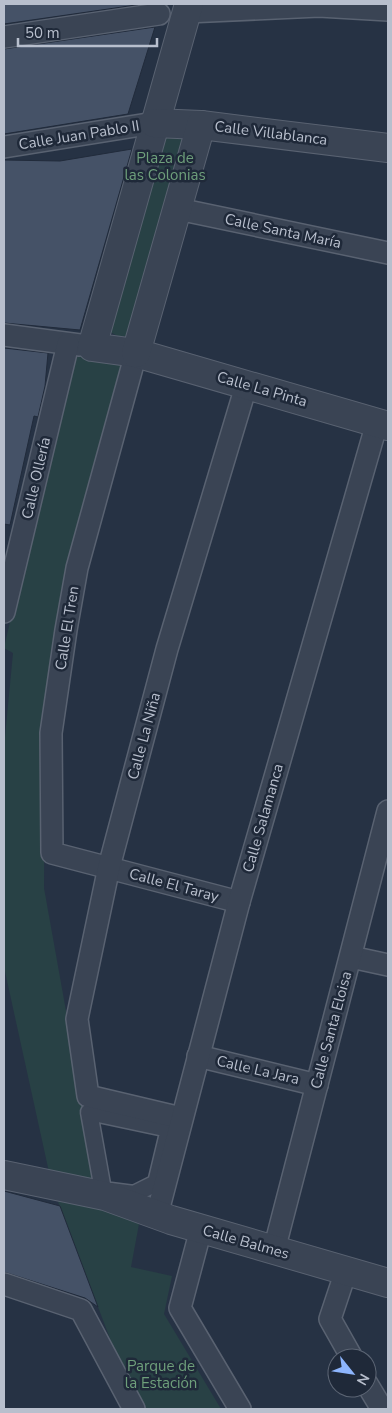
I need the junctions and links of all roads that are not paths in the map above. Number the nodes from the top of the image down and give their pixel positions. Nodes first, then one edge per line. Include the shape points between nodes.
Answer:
1 (188, 8) edge
2 (388, 10) edge
3 (159, 14) dead end
4 (4, 37) edge
5 (154, 123) junction
6 (201, 124) junction
7 (4, 147) edge
8 (388, 148) edge
9 (178, 209) junction
10 (388, 253) edge
11 (4, 335) edge
12 (80, 345) junction
13 (136, 353) junction
14 (247, 383) junction
15 (383, 424) edge
16 (4, 612) edge
17 (388, 811) edge
18 (382, 859) edge
19 (108, 867) junction
20 (239, 902) junction
21 (351, 957) junction
22 (388, 965) edge
23 (198, 1056) junction
24 (317, 1084) junction
25 (175, 1124) junction
26 (5, 1175) edge
27 (157, 1214) junction
28 (201, 1229) junction
29 (274, 1250) junction
30 (346, 1271) junction
31 (388, 1283) edge
32 (4, 1284) edge
33 (346, 1348) edge
34 (375, 1398) edge
35 (127, 1407) edge
36 (240, 1409) edge
37 (382, 1409) edge

1 - 2 street via 319,6
1 - 5 street
3 - 4 street
5 - 6 street, Calle Villablanca
5 - 7 street, Calle Juan Pablo II
5 - 12 street
6 - 8 street, Calle Villablanca
6 - 9 street
9 - 10 street, Calle Santa María
9 - 13 street
11 - 12 street
12 - 13 street, Calle La Pinta
12 - 16 street, Calle Ollería
13 - 14 street, Calle La Pinta
13 - 19 street, Calle El Tren via 77,568 52,733 52,852
14 - 15 street, Calle La Pinta
14 - 19 street, Calle La Niña via 167,650
15 - 20 street, Calle Salamanca
17 - 18 street, Calle Santa Eloisa
18 - 21 street, Calle Santa Eloisa
19 - 20 street, Calle El Taray
19 - 25 street, Calle La Niña via 77,1019 88,1096
20 - 23 street, Calle Salamanca
21 - 22 street
21 - 24 street, Calle Santa Eloisa
23 - 24 street, Calle La Jara
23 - 25 street, Calle Salamanca
24 - 29 street, Calle Santa Eloisa
25 - 25 street via 89,1112 103,1190 134,1194 156,1183
25 - 27 street, Calle Salamanca
26 - 27 street, Calle Balmes via 105,1196
27 - 28 street, Calle Balmes
28 - 29 street, Calle Balmes
28 - 36 street via 180,1308
29 - 30 street, Calle Balmes
30 - 31 street, Calle Balmes
30 - 33 street via 330,1319
32 - 35 street via 81,1310
34 - 37 street

